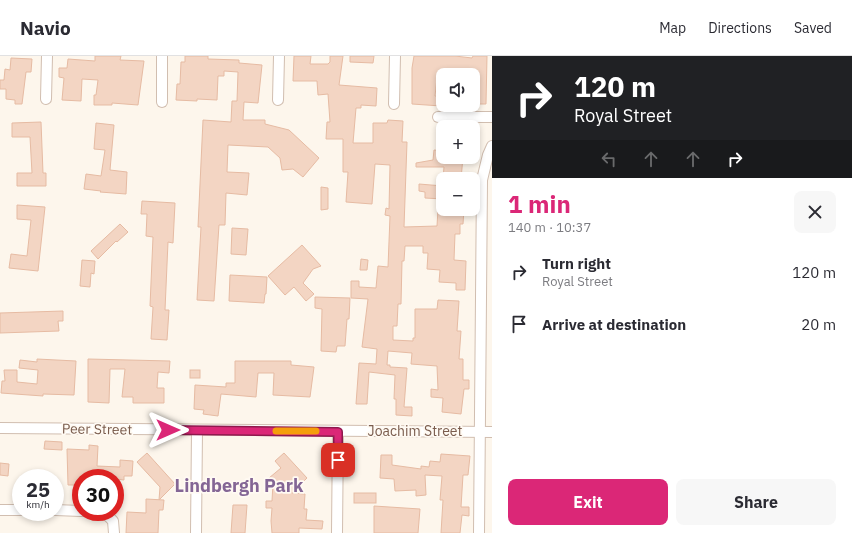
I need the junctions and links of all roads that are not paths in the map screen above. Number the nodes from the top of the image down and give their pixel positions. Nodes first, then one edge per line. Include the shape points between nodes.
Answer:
1 (46, 56) edge
2 (162, 56) edge
3 (279, 56) edge
4 (395, 56) edge
5 (46, 98) dead end
6 (278, 100) dead end
7 (162, 102) dead end
8 (394, 104) dead end
9 (438, 117) dead end
10 (492, 117) edge
11 (492, 146) edge
12 (0, 428) edge
13 (197, 430) junction
14 (480, 431) junction
15 (338, 432) junction
16 (492, 432) edge
17 (0, 510) edge
18 (12, 510) edge
19 (113, 521) edge
20 (114, 533) edge
21 (196, 533) edge
22 (338, 533) edge
23 (480, 533) edge

1 - 5 street
2 - 7 street
3 - 6 street
4 - 8 street
9 - 10 street
11 - 14 street via 482,180
12 - 13 street, Peer Street
13 - 15 street, Peer Street
13 - 21 street
14 - 15 street, Joachim Street
14 - 16 street, Joachim Street
14 - 23 street
15 - 22 street
17 - 18 street
19 - 20 street

